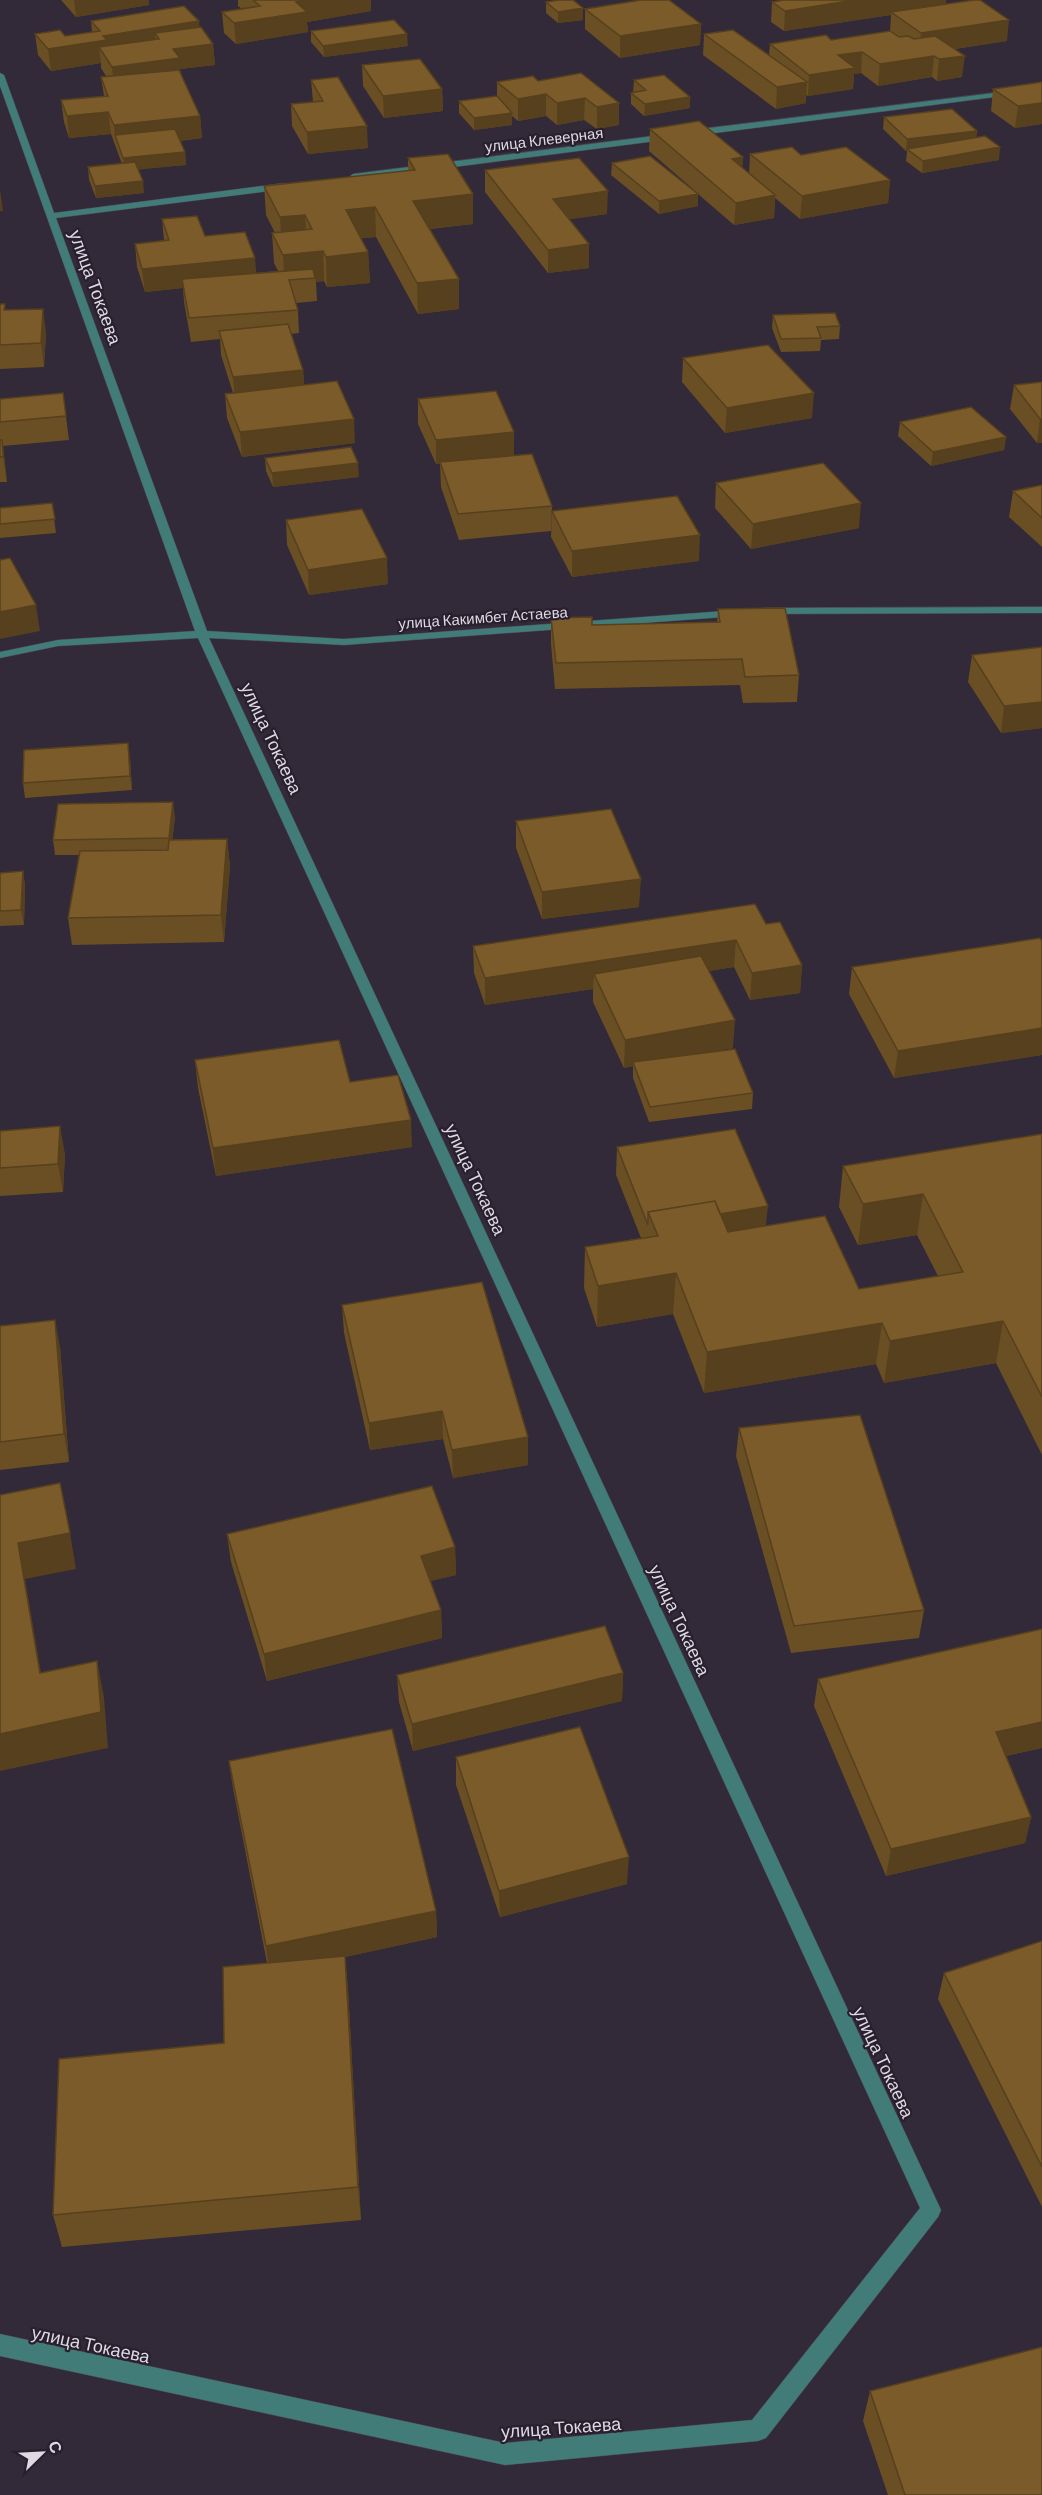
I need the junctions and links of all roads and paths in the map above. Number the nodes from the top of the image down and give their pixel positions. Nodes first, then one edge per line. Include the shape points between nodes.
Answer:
1 (0, 75) edge
2 (1042, 89) edge
3 (688, 134) edge
4 (676, 136) edge
5 (345, 178) edge
6 (298, 184) edge
7 (50, 216) junction
8 (1042, 610) edge
9 (202, 634) junction
10 (0, 656) edge
11 (0, 2345) edge

1 - 7 street, улица Токаева
2 - 3 street
4 - 5 street, улица Клеверная
6 - 7 street
7 - 9 street, улица Токаева
8 - 9 street, улица Какимбет Астаева via 786,610 344,642
9 - 10 street, улица Какимбет Астаева via 58,643
9 - 11 street, улица Токаева via 931,2210 758,2430 505,2454

